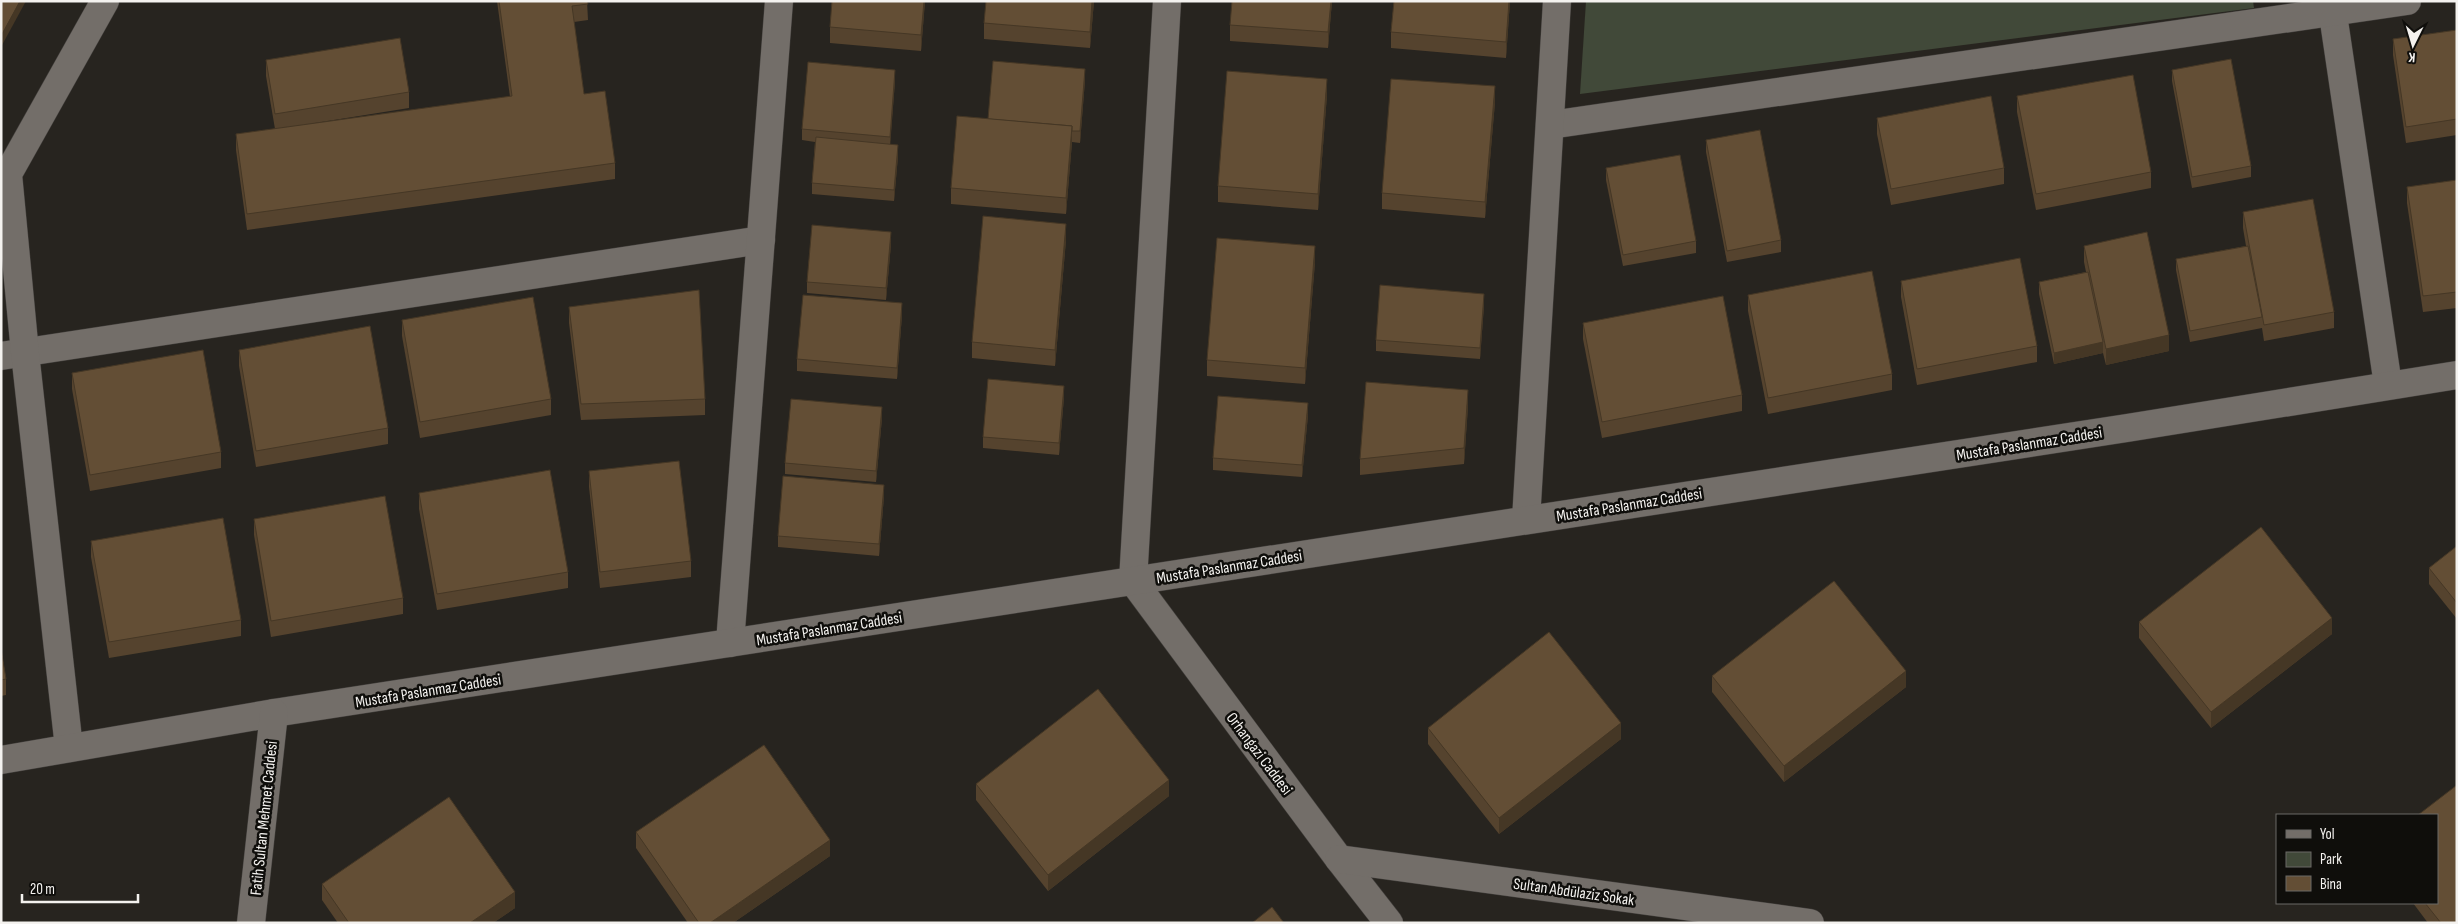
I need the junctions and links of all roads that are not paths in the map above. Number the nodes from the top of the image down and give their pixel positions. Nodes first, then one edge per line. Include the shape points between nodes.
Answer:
1 (105, 1) edge
2 (779, 1) edge
3 (1168, 1) edge
4 (1557, 1) edge
5 (2408, 1) edge
6 (2332, 7) edge
7 (1550, 125) junction
8 (761, 240) junction
9 (13, 354) edge
10 (2457, 374) edge
11 (2388, 386) junction
12 (1526, 520) junction
13 (1133, 581) junction
14 (730, 643) junction
15 (274, 714) junction
16 (69, 748) junction
17 (1, 760) edge
18 (1339, 860) junction
19 (251, 923) edge
20 (1389, 923) edge
21 (1810, 923) edge

1 - 9 street via 8,174
2 - 8 street
3 - 13 street
4 - 7 street
5 - 6 street
6 - 7 street
6 - 11 street
7 - 12 street
8 - 9 street
8 - 14 street
9 - 16 street
10 - 11 street, Mustafa Paslanmaz Caddesi
11 - 12 street, Mustafa Paslanmaz Caddesi
12 - 13 street, Mustafa Paslanmaz Caddesi
13 - 14 street, Mustafa Paslanmaz Caddesi
13 - 18 street, Orhangazi Caddesi
14 - 15 street, Mustafa Paslanmaz Caddesi
15 - 16 street, Mustafa Paslanmaz Caddesi
15 - 19 street, Fatih Sultan Mehmet Caddesi
16 - 17 street, Mustafa Paslanmaz Caddesi
18 - 20 street, Orhangazi Caddesi
18 - 21 street, Sultan Abdülaziz Sokak

